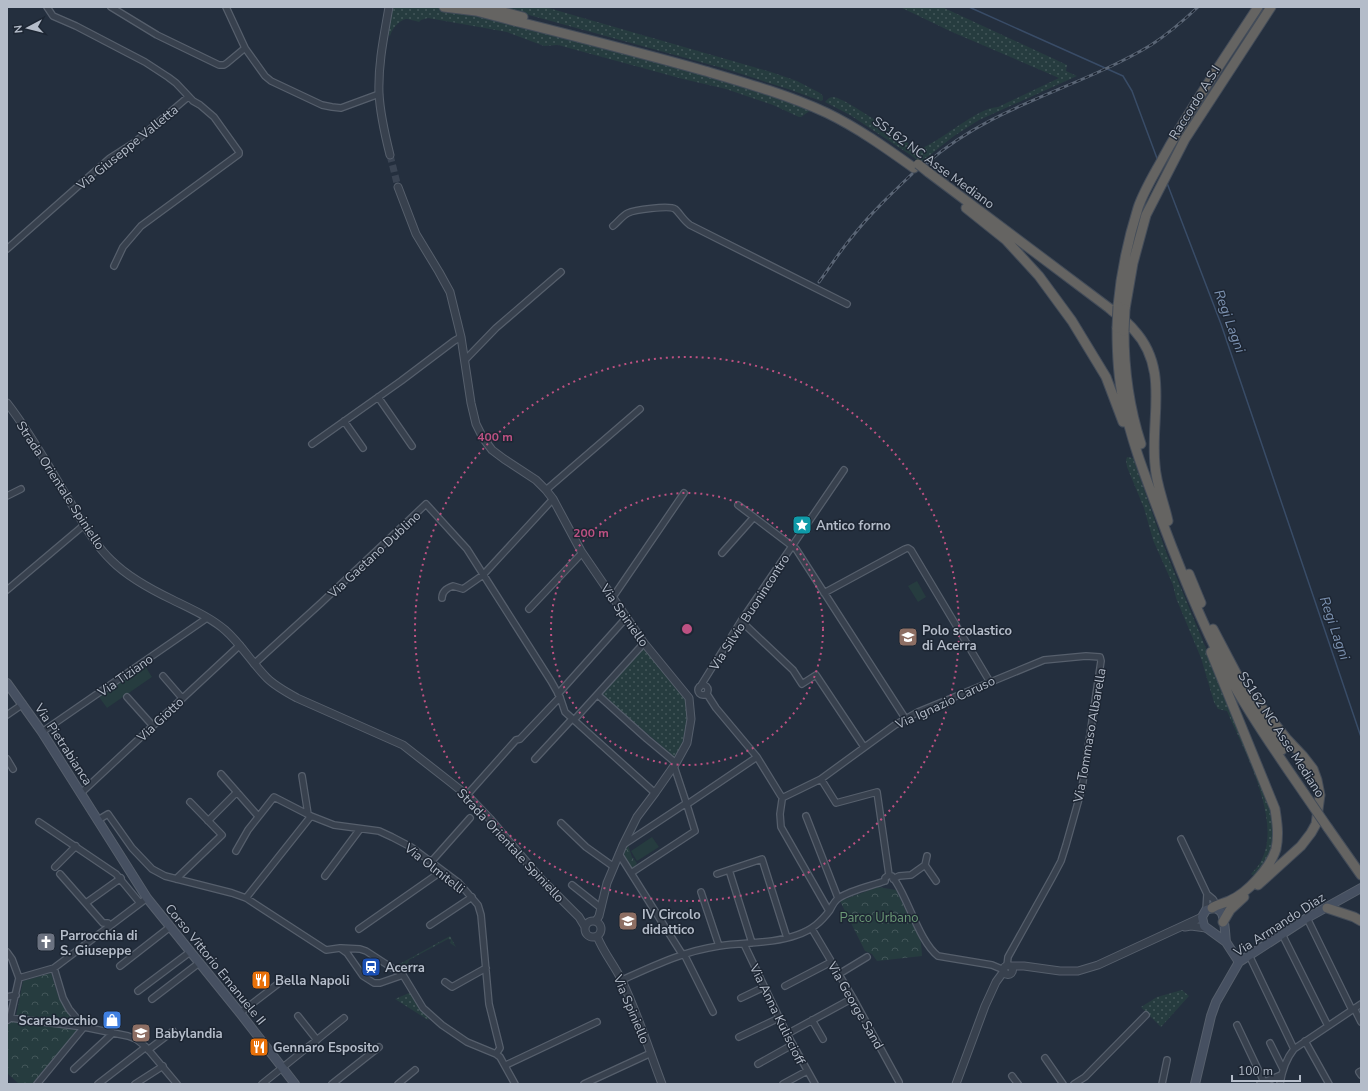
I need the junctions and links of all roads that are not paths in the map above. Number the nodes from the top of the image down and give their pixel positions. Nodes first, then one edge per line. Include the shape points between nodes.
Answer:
1 (47, 7) edge
2 (111, 7) edge
3 (226, 7) edge
4 (389, 7) edge
5 (444, 7) edge
6 (465, 7) edge
7 (1258, 7) edge
8 (1271, 7) edge
9 (478, 9) edge
10 (498, 9) edge
11 (245, 48) junction
12 (379, 94) junction
13 (188, 97) junction
14 (803, 100) junction
15 (390, 155) tunnel mouth
16 (925, 174) junction
17 (398, 187) tunnel mouth
18 (613, 226) dead end
19 (7, 249) edge
20 (114, 266) dead end
21 (561, 272) dead end
22 (847, 304) dead end
23 (1122, 308) junction
24 (462, 337) junction
25 (465, 360) junction
26 (378, 397) junction
27 (7, 403) edge
28 (640, 409) dead end
29 (344, 421) junction
30 (1133, 438) junction
31 (312, 444) dead end
32 (412, 446) dead end
33 (363, 448) dead end
34 (1146, 466) junction
35 (844, 470) dead end
36 (20, 489) dead end
37 (546, 490) junction
38 (684, 493) dead end
39 (7, 496) edge
40 (553, 499) junction
41 (738, 505) dead end
42 (754, 517) junction
43 (84, 525) junction
44 (792, 546) junction
45 (582, 553) junction
46 (722, 553) dead end
47 (483, 574) junction
48 (1182, 574) junction
49 (7, 590) edge
50 (824, 594) junction
51 (612, 597) junction
52 (442, 598) dead end
53 (529, 609) dead end
54 (207, 618) junction
55 (626, 618) junction
56 (1208, 620) junction
57 (741, 621) junction
58 (644, 643) junction
59 (240, 646) junction
60 (1100, 657) joint
61 (254, 664) junction
62 (163, 676) dead end
63 (990, 682) junction
64 (7, 683) edge
65 (703, 691) junction
66 (559, 695) junction
67 (598, 695) junction
68 (127, 697) dead end
69 (692, 697) junction
70 (182, 698) junction
71 (24, 704) junction
72 (7, 715) edge
73 (905, 718) junction
74 (573, 719) junction
75 (152, 726) junction
76 (42, 732) junction
77 (864, 747) junction
78 (758, 757) junction
79 (7, 759) edge
80 (535, 759) dead end
81 (675, 764) junction
82 (13, 769) dead end
83 (221, 774) dead end
84 (302, 776) dead end
85 (821, 779) junction
86 (237, 792) junction
87 (1307, 792) junction
88 (82, 793) junction
89 (655, 793) junction
90 (467, 795) junction
91 (782, 798) junction
92 (190, 802) dead end
93 (687, 803) junction
94 (309, 815) junction
95 (258, 816) junction
96 (806, 816) dead end
97 (470, 818) dead end
98 (98, 820) junction
99 (208, 821) junction
100 (39, 822) dead end
101 (561, 823) dead end
102 (360, 829) junction
103 (1181, 839) dead end
104 (622, 845) junction
105 (76, 846) junction
106 (236, 851) dead end
107 (619, 854) junction
108 (1350, 854) junction
109 (927, 856) dead end
110 (432, 862) junction
111 (926, 865) junction
112 (1361, 865) edge
113 (55, 867) dead end
114 (614, 867) junction
115 (729, 870) junction
116 (442, 871) junction
117 (631, 873) junction
118 (60, 874) dead end
119 (717, 874) dead end
120 (1361, 875) edge
121 (325, 876) dead end
122 (891, 877) junction
123 (121, 878) junction
124 (176, 879) junction
125 (936, 881) dead end
126 (572, 885) dead end
127 (1361, 888) edge
128 (701, 892) dead end
129 (1207, 894) junction
130 (472, 897) junction
131 (246, 898) junction
132 (838, 898) junction
133 (144, 900) junction
134 (86, 903) junction
135 (601, 908) junction
136 (1327, 908) junction
137 (1211, 910) junction
138 (829, 911) junction
139 (1308, 918) junction
140 (1361, 921) edge
141 (596, 922) junction
142 (1223, 922) junction
143 (430, 925) dead end
144 (110, 926) junction
145 (170, 927) junction
146 (585, 927) junction
147 (1179, 928) junction
148 (358, 929) dead end
149 (812, 929) junction
150 (1209, 929) junction
151 (1282, 934) junction
152 (596, 936) junction
153 (787, 938) junction
154 (1226, 942) junction
155 (752, 943) junction
156 (744, 944) junction
157 (719, 946) junction
158 (340, 948) junction
159 (7, 952) edge
160 (190, 952) junction
161 (683, 954) junction
162 (1249, 955) junction
163 (867, 957) dead end
164 (831, 962) junction
165 (1239, 962) junction
166 (199, 963) junction
167 (120, 966) dead end
168 (54, 968) junction
169 (486, 968) junction
170 (1008, 970) junction
171 (839, 974) junction
172 (403, 975) junction
173 (19, 978) junction
174 (283, 980) dead end
175 (622, 980) junction
176 (446, 982) dead end
177 (785, 986) dead end
178 (764, 987) junction
179 (138, 991) dead end
180 (16, 995) junction
181 (7, 996) edge
182 (741, 998) dead end
183 (853, 998) junction
184 (152, 999) dead end
185 (1361, 1004) edge
186 (1353, 1009) junction
187 (713, 1012) dead end
188 (240, 1013) junction
189 (1146, 1015) dead end
190 (298, 1016) dead end
191 (344, 1018) dead end
192 (779, 1018) junction
193 (8, 1019) edge
194 (812, 1020) junction
195 (597, 1022) dead end
196 (1361, 1022) edge
197 (1237, 1025) dead end
198 (1328, 1026) junction
199 (84, 1027) junction
200 (173, 1031) dead end
201 (113, 1032) junction
202 (787, 1034) junction
203 (739, 1037) dead end
204 (823, 1039) dead end
205 (317, 1040) junction
206 (1305, 1041) junction
207 (1270, 1043) dead end
208 (792, 1045) junction
209 (379, 1047) dead end
210 (147, 1048) junction
211 (1294, 1049) junction
212 (651, 1053) junction
213 (496, 1054) junction
214 (1045, 1058) dead end
215 (1167, 1060) dead end
216 (758, 1064) dead end
217 (506, 1065) junction
218 (163, 1066) junction
219 (74, 1069) dead end
220 (282, 1069) junction
221 (416, 1070) dead end
222 (807, 1071) junction
223 (1361, 1071) edge
224 (1282, 1072) junction
225 (1361, 1075) edge
226 (1012, 1076) dead end
227 (899, 1082) dead end
228 (659, 1083) edge
229 (1262, 1083) edge
230 (36, 1084) edge
231 (98, 1084) edge
232 (135, 1084) edge
233 (177, 1084) edge
234 (262, 1084) edge
235 (295, 1084) edge
236 (332, 1084) edge
237 (398, 1084) edge
238 (515, 1084) edge
239 (584, 1084) edge
240 (783, 1084) edge
241 (815, 1084) edge
242 (956, 1084) edge
243 (1018, 1084) edge
244 (1063, 1084) edge
245 (1074, 1084) edge
246 (1162, 1084) edge
247 (1195, 1084) edge
248 (1280, 1084) edge
249 (1329, 1084) edge

1 - 13 street via 53,16 145,62 176,83
2 - 11 street via 157,35 222,66
3 - 11 street
4 - 12 street via 381,56
5 - 9 highway
6 - 9 highway
7 - 23 highway, Raccordo A.S.I via 1177,133 1138,207 1120,281
8 - 23 highway, Raccordo A.S.I via 1185,139 1166,174 1146,215
9 - 10 highway, SS162 NC Asse Mediano
9 - 14 highway, SS162 NC Asse Mediano
10 - 14 highway, SS162 NC Asse Mediano via 757,80
11 - 12 street via 265,76 278,85 322,105 341,108
12 - 15 street
13 - 19 street, Via Giuseppe Valletta via 135,142 110,158
13 - 20 street, Via Giuseppe Valletta via 214,117 239,154 141,226 122,247
14 - 16 highway, SS162 NC Asse Mediano, bridge via 844,115 873,132
16 - 30 highway, SS162 NC Asse Mediano via 1006,240 1039,276 1072,321 1106,377
16 - 34 highway, SS162 NC Asse Mediano via 1109,308 1134,330 1149,351 1154,365 1157,398 1154,442
17 - 24 street, Via Spiniello via 416,234 450,292
18 - 22 street via 627,213 669,207 675,209 690,225
21 - 25 street via 496,328
23 - 30 highway, bridge via 1119,369
24 - 25 street, Via Spiniello
24 - 26 street
25 - 37 street, Via Spiniello via 471,403 476,424 483,438 492,450 536,480
26 - 29 street
26 - 32 street
27 - 43 street, Strada Orientale Spiniello via 31,437
28 - 37 street
29 - 31 street
29 - 33 street
30 - 34 highway
34 - 48 highway, SS162 NC Asse Mediano via 1149,488
34 - 56 highway, SS162 NC Asse Mediano
35 - 44 street, Via Silvio Buonincontro
36 - 39 street
37 - 40 street, Via Spiniello
38 - 51 street
40 - 45 street, Via Spiniello
40 - 47 street
41 - 42 street, Via Silvio Buonincontro
42 - 44 street, Via Silvio Buonincontro
42 - 46 street
43 - 49 street
43 - 54 street, Strada Orientale Spiniello via 101,550 127,574
44 - 50 street, Via Silvio Buonincontro
44 - 57 street, Via Silvio Buonincontro
45 - 51 street, Via Spiniello
45 - 53 street
47 - 52 street via 464,589 453,586 448,588
47 - 61 street, Via Gaetano Dublino via 467,550 426,504
47 - 66 street, Via Gaetano Dublino
48 - 87 highway, SS162 NC Asse Mediano via 1236,687 1263,733
48 - 137 highway via 1198,621 1275,809 1278,828 1276,849 1259,878 1239,895
50 - 63 street via 908,548
50 - 73 street, Via Silvio Buonincontro
51 - 55 street, Via Spiniello
54 - 59 street, Strada Orientale Spiniello via 225,630
54 - 76 street, Via Tiziano
55 - 58 street, Via Spiniello
55 - 66 street
56 - 87 highway, SS162 NC Asse Mediano via 1253,703
56 - 142 highway via 1252,693 1313,769 1320,795 1316,824 1301,846 1233,906
57 - 65 street, Via Silvio Buonincontro via 706,678
57 - 77 street via 793,670 802,684 816,675
58 - 67 street
58 - 69 street, Via Spiniello
59 - 61 street, Strada Orientale Spiniello
59 - 70 street, Via Giotto
60 - 63 street, Via Ignazio Caruso via 1044,660
60 - 170 street, Via Tommaso Albarella via 1102,661 1082,788 1066,845 1061,861 1008,957
61 - 90 street, Strada Orientale Spiniello via 268,679 297,698 403,745
62 - 70 street
63 - 73 street, Via Ignazio Caruso
64 - 71 main road, Via Pietrabianca
65 - 69 street
65 - 78 street
66 - 74 street, Via Gaetano Dublino via 565,712
66 - 90 street
67 - 74 street
67 - 81 street
68 - 75 street
69 - 81 street, Via Spiniello via 687,743
70 - 75 street, Via Giotto
71 - 72 street
71 - 76 main road, Via Pietrabianca
73 - 77 street, Via Ignazio Caruso
74 - 80 street
74 - 89 street, Via Gaetano Dublino
75 - 88 street, Via Giotto
76 - 88 main road, Via Pietrabianca
77 - 85 street, Via Ignazio Caruso
78 - 91 street
78 - 93 street
79 - 82 street
81 - 89 street, Via Spiniello
81 - 93 street
83 - 86 street
84 - 94 street
85 - 91 street, Via Ignazio Caruso
85 - 122 street via 836,803 877,792
86 - 95 street
86 - 99 street
87 - 108 highway, SS162 NC Asse Mediano, bridge
88 - 98 main road, Via Pietrabianca
89 - 104 street, Via Spiniello via 637,817
90 - 146 street, Strada Orientale Spiniello via 540,878 579,917
91 - 138 street via 781,827
92 - 99 street
93 - 104 street
93 - 117 street via 695,831
94 - 95 street, Via Olmitelli via 274,797
94 - 102 street, Via Olmitelli via 334,825
94 - 131 street
95 - 106 street, Via Olmitelli
96 - 132 street
97 - 110 street
98 - 124 street via 108,814 142,860 152,869
98 - 133 main road, Via Pietrabianca
99 - 124 street via 222,835
100 - 105 street
101 - 114 street via 586,847
102 - 110 street, Via Olmitelli via 392,836
102 - 121 street
103 - 129 street
104 - 107 street, Via Spiniello
105 - 113 street
105 - 123 street
107 - 114 street, Via Spiniello
107 - 117 street
108 - 112 highway, SS162 NC Asse Mediano
108 - 120 highway, SS162 NC Asse Mediano
109 - 111 street
110 - 116 street, Via Olmitelli
111 - 122 street via 911,875
111 - 125 street
114 - 135 street, Via Spiniello
115 - 119 street
115 - 153 street via 762,859
115 - 155 street
116 - 130 street, Via Olmitelli via 459,883
116 - 148 street
117 - 161 street
118 - 134 street
122 - 132 street
122 - 170 street via 898,885 933,952 943,958 992,965
123 - 133 street
123 - 134 street
124 - 131 street
126 - 135 street
127 - 136 main road, Via Armando Diaz
128 - 157 street
129 - 137 street
129 - 137 street
130 - 143 street
130 - 169 street, Via Olmitelli via 481,915
131 - 158 street via 326,950
132 - 138 street
133 - 144 street
133 - 145 main road, Corso Vittorio Emanuele II
134 - 144 street via 103,923
135 - 141 street, Via Spiniello
136 - 139 main road, Via Armando Diaz
136 - 140 highway
137 - 142 main road via 1223,918
137 - 147 street
137 - 150 main road via 1202,923
138 - 149 street
139 - 151 main road, Via Armando Diaz
139 - 186 street
141 - 146 street via 588,922
141 - 152 street, Via Spiniello via 599,923 601,932
142 - 150 main road via 1220,927
142 - 154 main road
144 - 168 street
145 - 160 main road, Corso Vittorio Emanuele II
145 - 167 street
146 - 152 street, Via Spiniello via 588,935
147 - 150 street via 1191,926
147 - 170 street via 1098,965 1078,971 1031,967
149 - 153 street
149 - 164 street, Via George Sand
150 - 154 main road
151 - 162 main road, Via Armando Diaz
151 - 198 street
152 - 175 street, Via Spiniello
153 - 155 street
154 - 165 main road
155 - 156 street
156 - 157 street
156 - 178 street, Via Anna Kuliscioff
157 - 161 street
158 - 172 street via 366,951
158 - 172 street via 347,953 363,976 374,983
159 - 173 street via 12,958
160 - 166 main road, Corso Vittorio Emanuele II
160 - 179 street
161 - 175 street
161 - 187 street
162 - 165 main road, Via Armando Diaz
162 - 211 street
163 - 171 street
164 - 171 street, Via George Sand
164 - 177 street
165 - 247 main road, Via Armando Diaz via 1216,1002
166 - 184 street
166 - 188 main road, Corso Vittorio Emanuele II
168 - 173 street
168 - 199 street via 63,998
169 - 176 street via 452,987
169 - 213 street, Via Olmitelli via 489,1004 500,1048
170 - 242 street via 993,989
171 - 183 street, Via George Sand
172 - 213 street via 423,1008 442,1025 467,1042
173 - 180 street
174 - 188 street
175 - 212 street, Via Spiniello
178 - 182 street
178 - 192 street, Via Anna Kuliscioff
180 - 181 street
180 - 193 street
183 - 194 street
183 - 227 street, Via George Sand
185 - 186 street
186 - 196 street
186 - 198 street
188 - 220 main road, Corso Vittorio Emanuele II
189 - 245 street via 1085,1077
190 - 205 street
191 - 205 street
192 - 202 street, Via Anna Kuliscioff
192 - 203 street
193 - 199 street
194 - 202 street
194 - 204 street
195 - 217 street
197 - 229 street
198 - 206 street
199 - 201 street
199 - 230 street
200 - 210 street
201 - 210 street via 128,1036
201 - 219 street
202 - 208 street, Via Anna Kuliscioff
205 - 220 street
206 - 211 street
206 - 249 street
207 - 224 street
208 - 216 street
208 - 222 street, Via Anna Kuliscioff
209 - 236 street
210 - 218 street
210 - 231 street
211 - 224 street
212 - 228 street, Via Spiniello
212 - 239 street
213 - 217 street
214 - 244 street
215 - 246 street
217 - 238 street
218 - 232 street
218 - 233 street
220 - 234 street
220 - 235 main road, Corso Vittorio Emanuele II
221 - 237 street
222 - 240 street
222 - 241 street, Via Anna Kuliscioff
223 - 225 street
224 - 229 street
224 - 248 street
226 - 243 street

